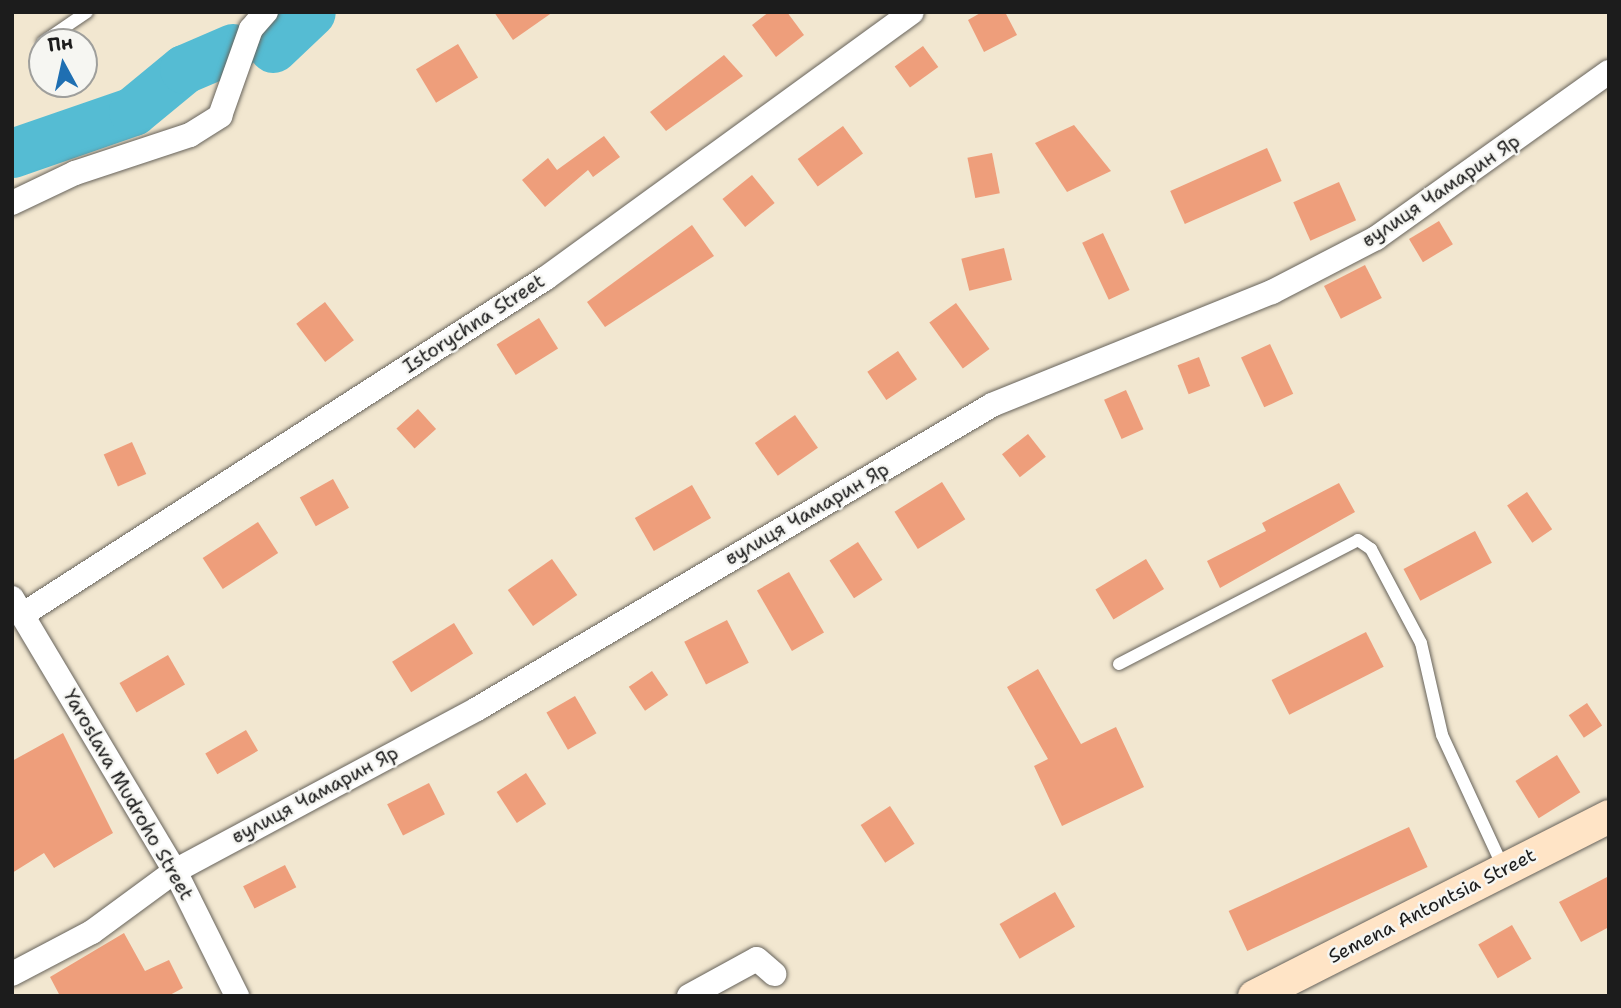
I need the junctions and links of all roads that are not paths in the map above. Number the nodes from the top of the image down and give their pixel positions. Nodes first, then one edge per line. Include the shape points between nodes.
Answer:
1 (87, 12) edge
2 (266, 12) edge
3 (912, 12) edge
4 (63, 28) edge
5 (1609, 72) edge
6 (12, 203) edge
7 (17, 606) edge
8 (1119, 664) dead end
9 (1609, 816) edge
10 (1504, 870) junction
11 (175, 871) junction
12 (12, 974) edge
13 (774, 974) dead end
14 (237, 996) edge
15 (690, 996) edge
16 (1254, 996) edge

1 - 4 lane
2 - 6 street via 251,29 219,116 190,135 75,173
3 - 7 street, Istorychna Street via 546,278
5 - 11 street, вулиця Чамарин Яр via 1376,238 1272,292 992,405 477,709
7 - 11 street, Yaroslava Mudroho Street
8 - 10 lane via 1358,540 1371,549 1421,643 1442,735
9 - 10 street, Semena Antontsia Street
10 - 16 street, Semena Antontsia Street
11 - 12 street, вулиця Чамарин Яр via 92,932
11 - 14 street, Yaroslava Mudroho Street
13 - 15 street via 758,959

